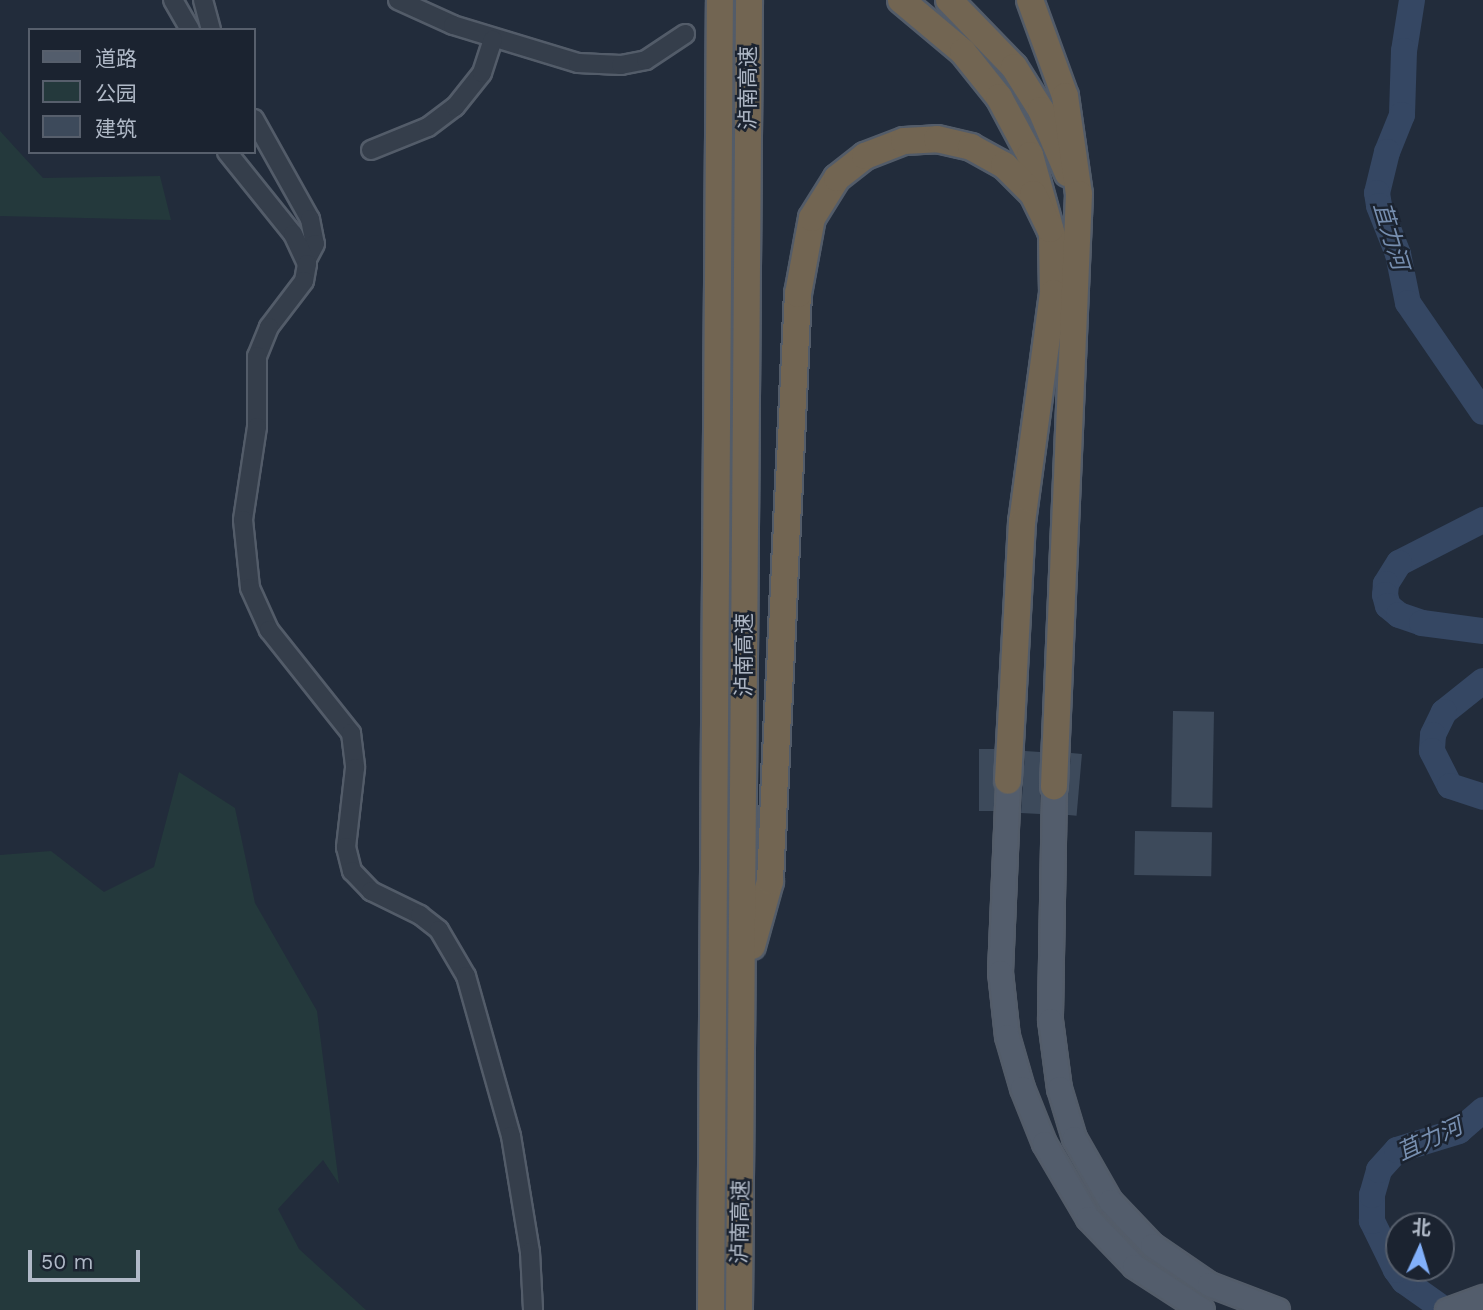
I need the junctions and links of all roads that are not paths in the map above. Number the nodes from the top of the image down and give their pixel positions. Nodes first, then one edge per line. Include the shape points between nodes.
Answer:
1 (173, 0) edge
2 (203, 0) edge
3 (398, 0) edge
4 (720, 0) edge
5 (901, 0) edge
6 (948, 0) edge
7 (1030, 0) edge
8 (749, 8) edge
9 (189, 28) edge
10 (210, 28) edge
11 (685, 34) dead end
12 (494, 40) junction
13 (256, 122) edge
14 (370, 150) dead end
15 (229, 154) edge
16 (1080, 224) junction
17 (1050, 229) junction
18 (307, 259) junction
19 (1008, 781) joint
20 (1054, 786) joint
21 (742, 983) junction
22 (1483, 1297) edge
23 (533, 1310) edge
24 (711, 1310) edge
25 (739, 1310) edge
26 (1202, 1310) edge
27 (1277, 1310) edge
28 (1447, 1310) edge

1 - 9 street
2 - 10 street
3 - 12 street
4 - 24 highway, 泸南高速
5 - 17 highway via 962,52 999,97 1030,155
6 - 16 highway via 994,43 1041,110 1064,162
7 - 16 highway via 1055,60 1069,113
8 - 21 highway, 泸南高速
11 - 12 street via 657,56 621,65 560,59
12 - 14 street via 482,74 455,107 428,127
13 - 18 street via 310,219 315,244
15 - 18 street via 293,234
16 - 20 highway
17 - 19 highway via 1053,293 1024,506
17 - 21 highway via 1033,194 1004,164 971,147 937,139 904,141 865,156 837,178 812,218 798,294 770,881
18 - 23 street via 304,281 269,327 257,355 257,427 243,520 246,573 269,630 351,733 355,768 346,847 352,871 371,891 420,915 439,930 466,976 511,1136 530,1252
19 - 26 main road via 1000,972 1007,1036 1032,1115 1076,1201 1134,1266
20 - 27 main road via 1048,921 1053,1054 1068,1121 1099,1186 1136,1231 1209,1284
21 - 25 highway, 泸南高速
22 - 28 main road

